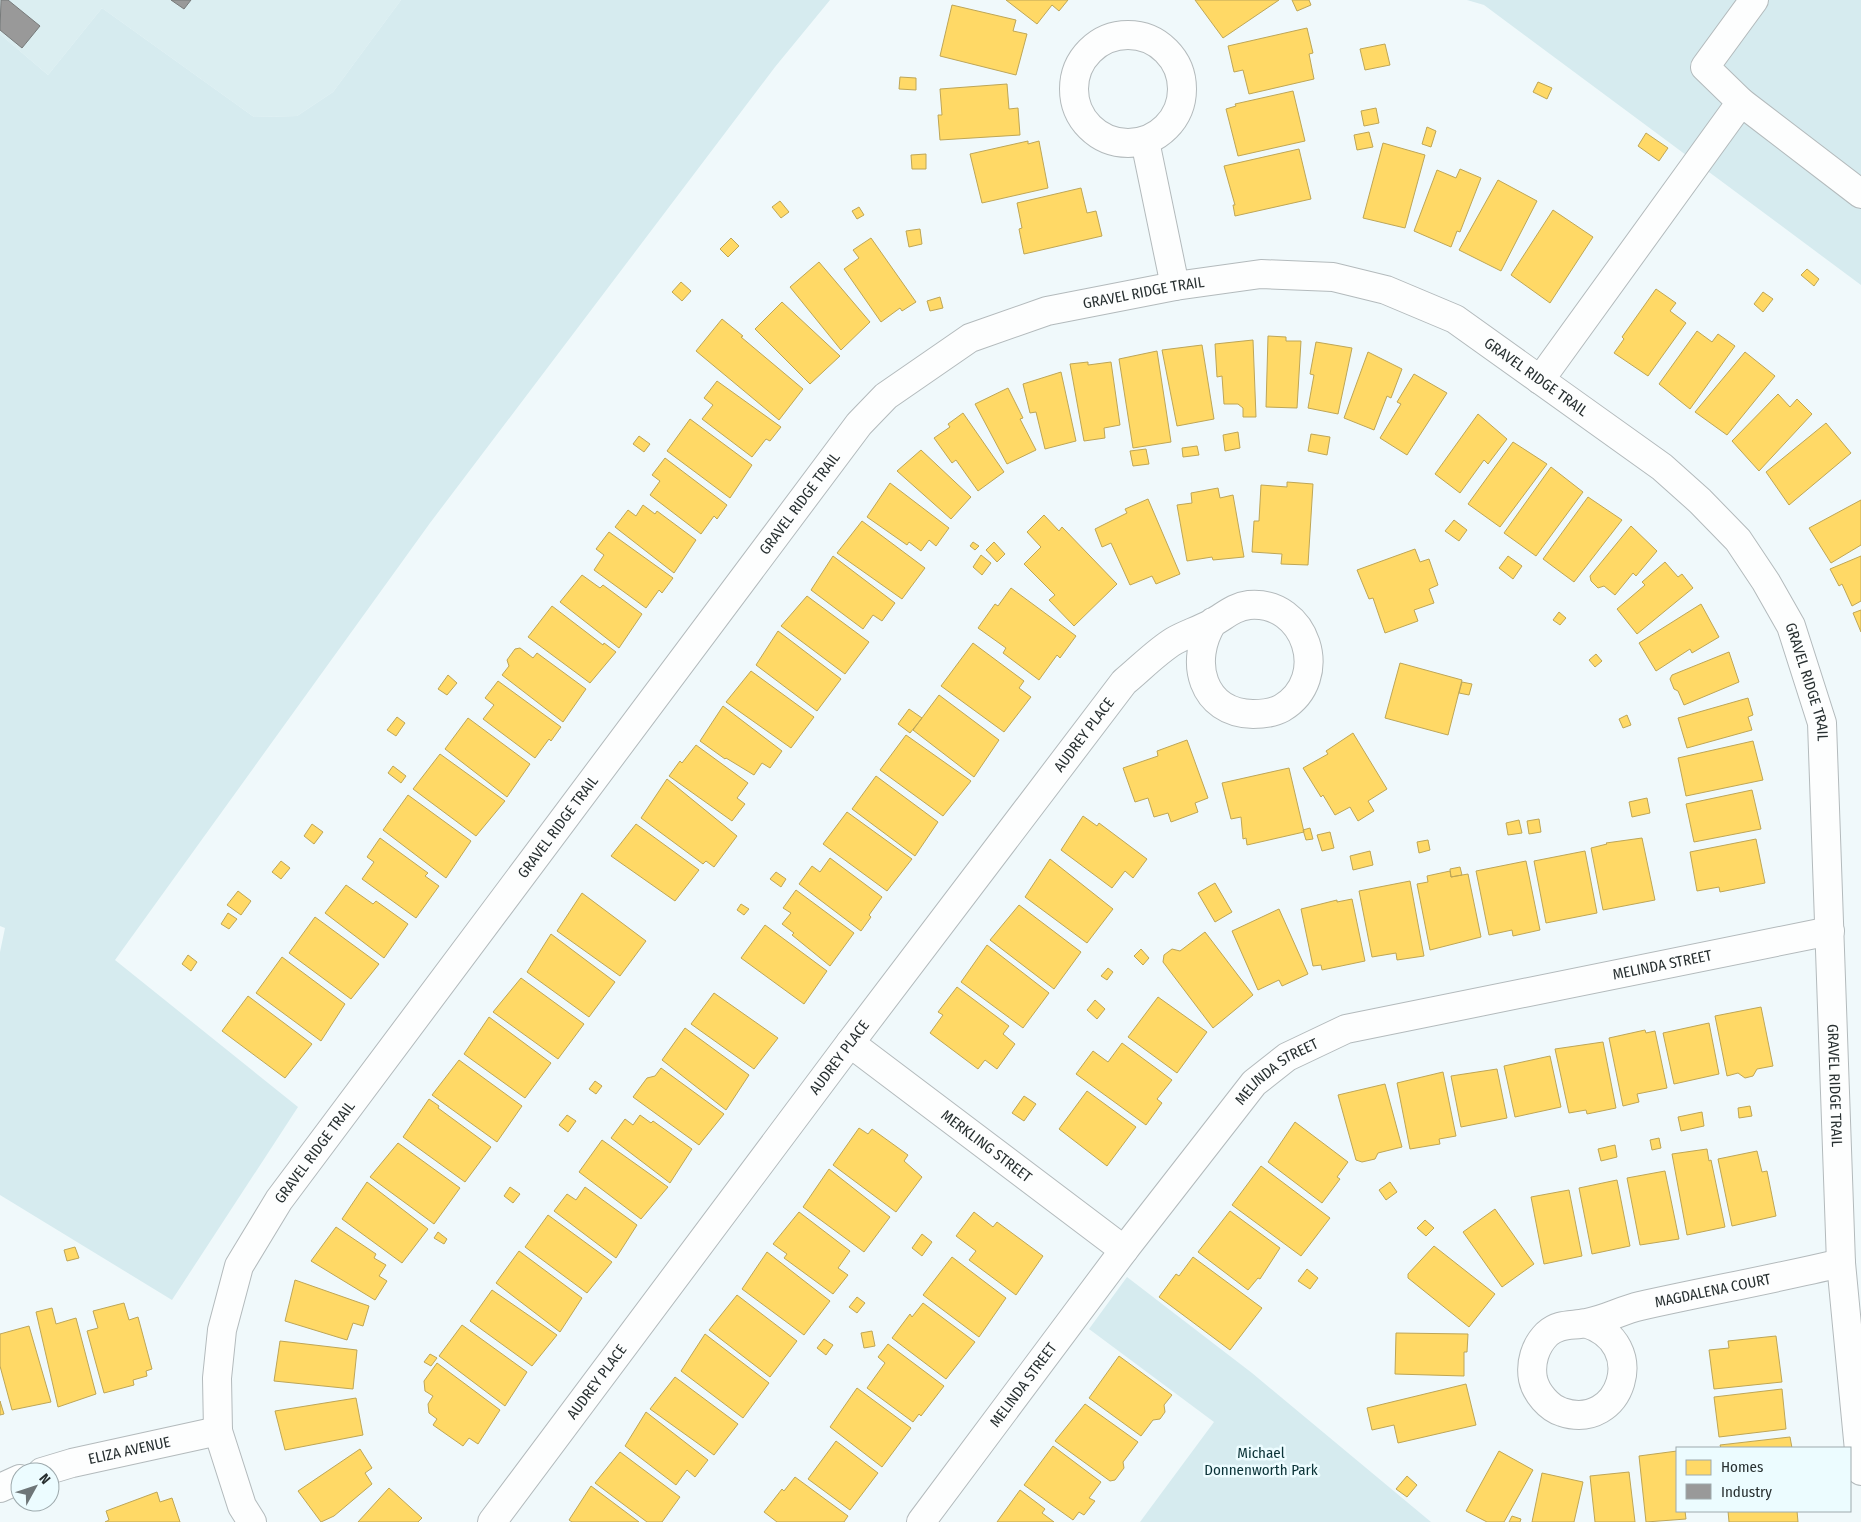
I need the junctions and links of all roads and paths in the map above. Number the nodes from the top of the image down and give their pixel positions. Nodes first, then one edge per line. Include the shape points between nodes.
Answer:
1 (1754, 0) edge
2 (1741, 102) junction
3 (1145, 141) dead end
4 (1861, 194) edge
5 (1175, 286) junction
6 (1540, 380) junction
7 (1213, 622) dead end
8 (1830, 931) junction
9 (850, 1043) junction
10 (1124, 1250) junction
11 (1841, 1263) junction
12 (1586, 1323) dead end
13 (218, 1431) junction
14 (60, 1467) edge
15 (1861, 1471) edge
16 (252, 1522) edge
17 (492, 1522) edge
18 (921, 1522) edge

1 - 2 street via 1705,67
2 - 4 street
2 - 6 street
3 - 5 street
5 - 6 street, GRAVEL RIDGE TRAIL via 1261,274 1333,277 1386,290 1455,319
5 - 13 street, GRAVEL RIDGE TRAIL via 1047,311 970,338 886,396 859,424 280,1200 239,1266 222,1330 217,1378
6 - 8 street, GRAVEL RIDGE TRAIL via 1662,467 1700,501 1738,540 1791,626 1822,723
7 - 9 street, AUDREY PLACE via 1173,642 1124,682
8 - 10 street, MELINDA STREET via 1346,1029 1287,1057 1254,1083
8 - 11 street, GRAVEL RIDGE TRAIL
9 - 10 street, MERKLING STREET
9 - 17 street, AUDREY PLACE
10 - 18 street, MELINDA STREET
11 - 12 street, MAGDALENA COURT via 1638,1306
11 - 15 street, GRAVEL RIDGE TRAIL
13 - 14 street, ELIZA AVENUE
13 - 16 street, GRAVEL RIDGE TRAIL via 242,1506

